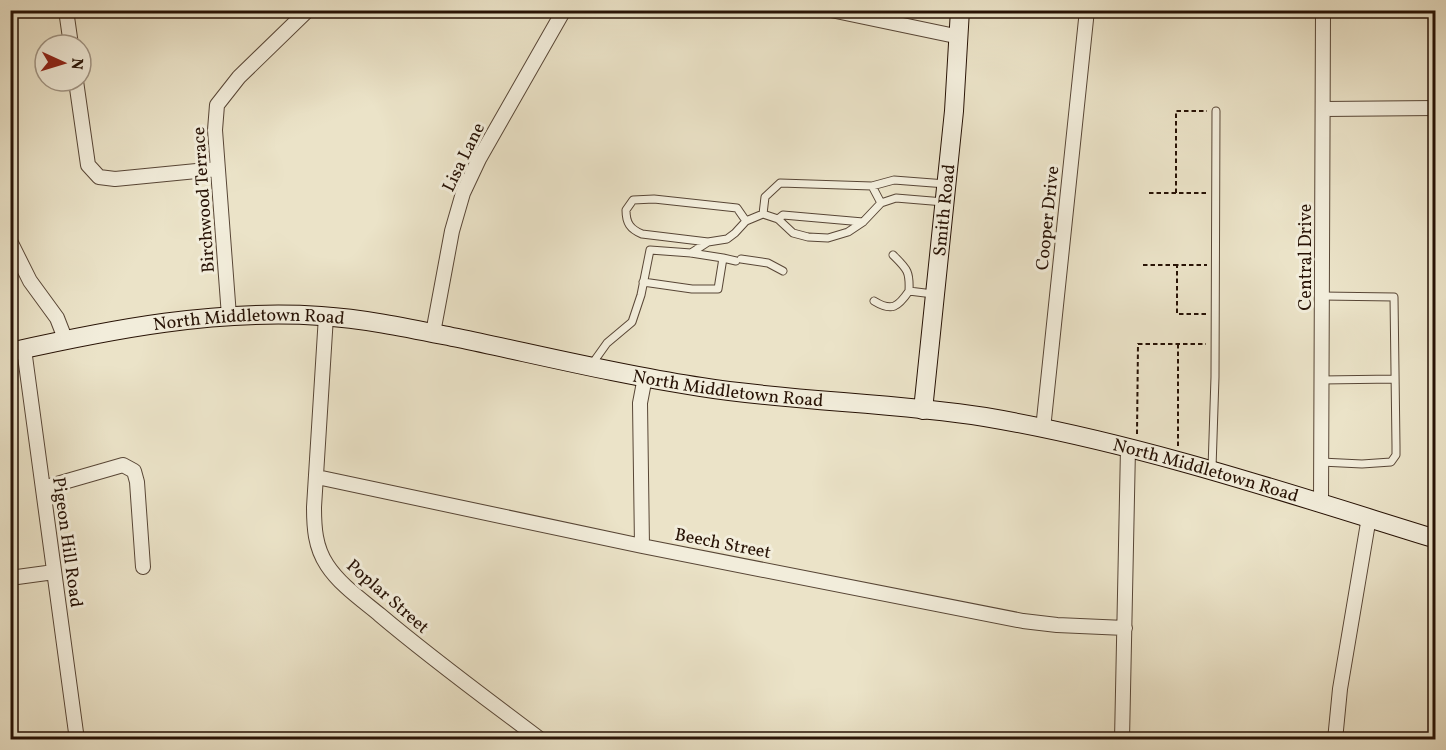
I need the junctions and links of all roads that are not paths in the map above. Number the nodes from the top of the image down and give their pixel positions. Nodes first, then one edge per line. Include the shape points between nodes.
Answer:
1 (66, 10) edge
2 (308, 10) edge
3 (564, 10) edge
4 (831, 10) edge
5 (960, 10) edge
6 (1087, 10) edge
7 (1323, 10) edge
8 (69, 33) edge
9 (960, 37) junction
10 (78, 93) edge
11 (1436, 108) edge
12 (1324, 109) junction
13 (1216, 111) road end
14 (217, 169) junction
15 (872, 186) junction
16 (946, 193) junction
17 (881, 203) junction
18 (763, 214) junction
19 (778, 219) junction
20 (746, 221) junction
21 (863, 222) junction
22 (10, 241) edge
23 (708, 242) junction
24 (691, 253) junction
25 (893, 255) dead end
26 (723, 258) junction
27 (783, 271) dead end
28 (643, 282) junction
29 (909, 291) junction
30 (935, 294) junction
31 (1322, 296) junction
32 (874, 301) dead end
33 (229, 316) junction
34 (326, 316) junction
35 (433, 333) junction
36 (66, 341) junction
37 (17, 350) edge
38 (591, 366) junction
39 (645, 377) junction
40 (1322, 380) junction
41 (1395, 380) junction
42 (923, 410) junction
43 (1043, 429) junction
44 (1132, 443) junction
45 (1322, 462) junction
46 (1212, 472) junction
47 (317, 477) junction
48 (43, 488) junction
49 (1321, 503) junction
50 (1369, 518) junction
51 (1436, 539) edge
52 (642, 546) junction
53 (143, 567) dead end
54 (54, 572) junction
55 (10, 578) edge
56 (1125, 628) junction
57 (76, 740) edge
58 (541, 740) edge
59 (1122, 740) edge
60 (1335, 740) edge

1 - 8 street
2 - 14 street, Birchwood Terrace via 239,77 217,105
3 - 35 street, Lisa Lane via 463,193
4 - 9 street
5 - 9 street, Smith Road
6 - 43 street, Cooper Drive
7 - 12 street, Central Drive
9 - 16 street, Smith Road
10 - 14 street via 88,165 99,177 115,179
11 - 12 street
12 - 31 street, Central Drive
13 - 46 lane
14 - 33 street, Birchwood Terrace
15 - 16 lane via 894,180
15 - 17 lane
15 - 18 lane via 780,183 765,197
16 - 17 lane
16 - 30 street, Smith Road
17 - 21 lane
18 - 19 lane
18 - 20 lane
19 - 21 lane via 783,215
19 - 21 lane via 793,233 828,238
20 - 23 lane via 727,239
20 - 23 lane via 737,208 654,199 633,200 626,210 628,224 642,234
22 - 36 street via 30,281 57,318
23 - 24 lane
24 - 26 lane
24 - 28 lane via 650,250
25 - 29 lane via 908,269
26 - 27 lane via 768,263
26 - 28 lane via 718,289
28 - 38 lane via 632,322 607,344
29 - 30 lane
29 - 32 lane via 901,303 891,308
30 - 42 street, Smith Road
31 - 40 street, Central Drive
31 - 41 lane via 1394,297
33 - 34 street, North Middletown Road
33 - 36 street, North Middletown Road via 185,319
34 - 35 street, North Middletown Road
34 - 47 street, Poplar Street
35 - 38 street, North Middletown Road
36 - 37 street, North Middletown Road
37 - 48 street, Pigeon Hill Road
38 - 39 street, North Middletown Road
39 - 42 street, North Middletown Road via 750,394
39 - 52 street via 640,403
40 - 41 lane
40 - 45 street, Central Drive
41 - 45 lane via 1396,455 1391,462
42 - 43 street, North Middletown Road
43 - 44 street, North Middletown Road
44 - 46 street, North Middletown Road
44 - 56 street
45 - 49 street, Central Drive
46 - 49 street, North Middletown Road
47 - 52 street, Beech Street
47 - 58 street, Poplar Street via 316,537 321,554 334,573 402,634
48 - 53 street via 123,465 134,471
48 - 54 street, Pigeon Hill Road
49 - 50 street, North Middletown Road
50 - 51 street, North Middletown Road
50 - 60 street
52 - 56 street, Beech Street via 1023,621
54 - 55 street
54 - 57 street, Pigeon Hill Road
56 - 59 street

